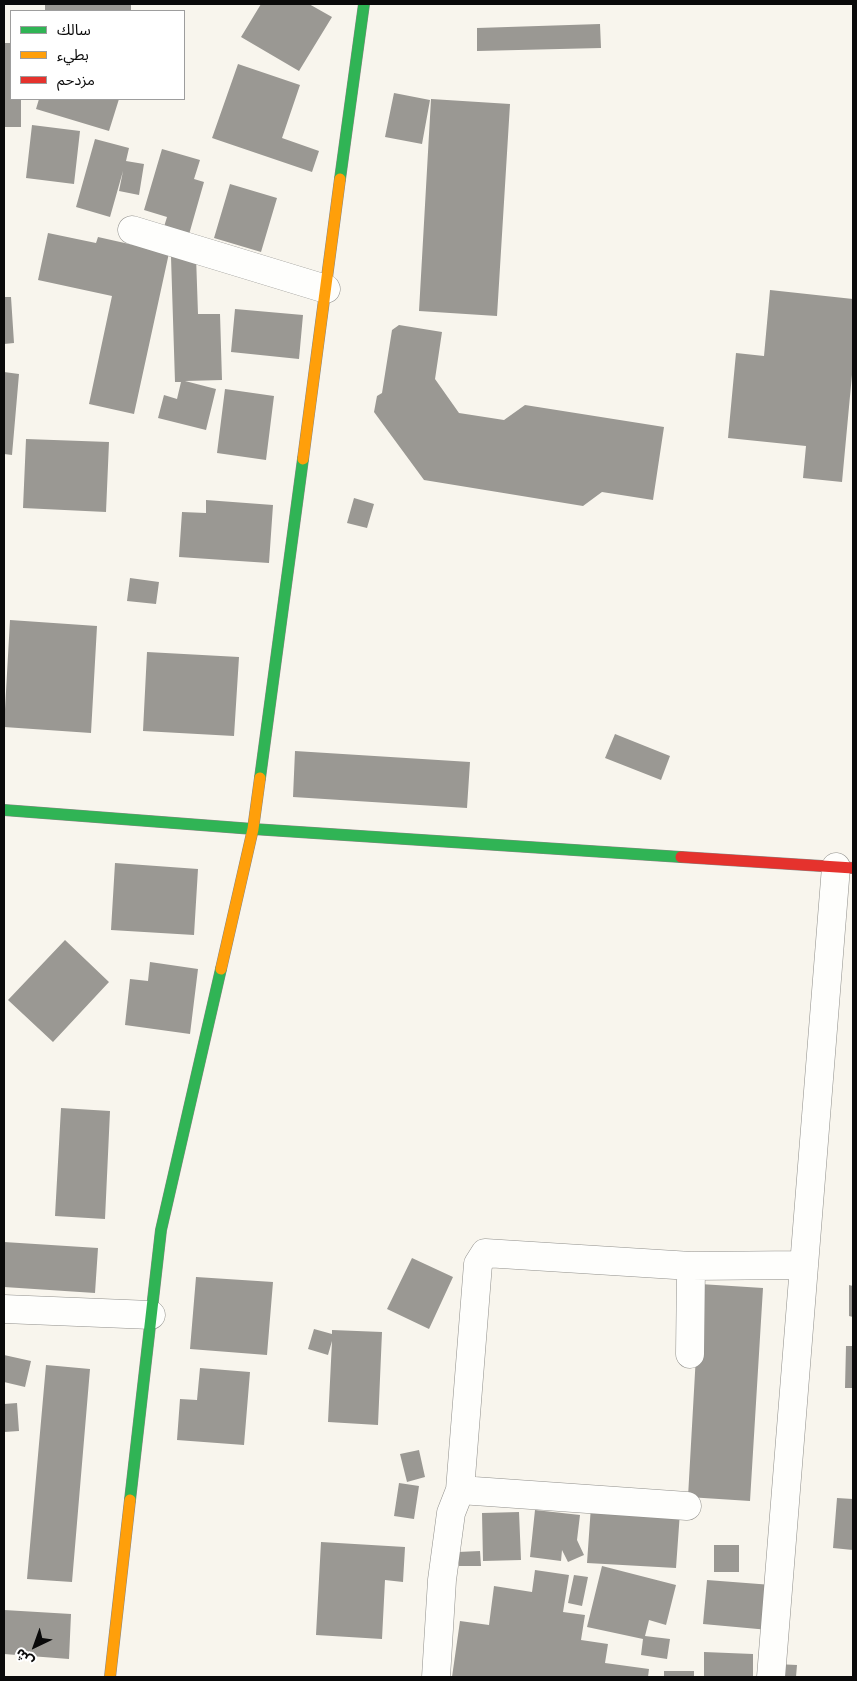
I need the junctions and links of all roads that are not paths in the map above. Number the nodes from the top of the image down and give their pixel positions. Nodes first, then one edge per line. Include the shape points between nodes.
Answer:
1 (364, 4) edge
2 (132, 230) dead end
3 (326, 289) junction
4 (4, 810) edge
5 (253, 830) junction
6 (845, 868) edge
7 (803, 1265) junction
8 (691, 1266) junction
9 (4, 1309) edge
10 (152, 1315) junction
11 (690, 1354) dead end
12 (460, 1490) junction
13 (687, 1506) dead end
14 (110, 1677) edge
15 (436, 1677) edge
16 (771, 1677) edge

1 - 3 street
2 - 3 street
3 - 5 street
4 - 5 street
5 - 6 street
5 - 10 street via 161,1230
6 - 7 street
7 - 8 street
7 - 16 street
8 - 11 street
8 - 12 street via 485,1253 478,1264
9 - 10 street
10 - 14 street
12 - 13 street
12 - 15 street via 451,1513 442,1580

